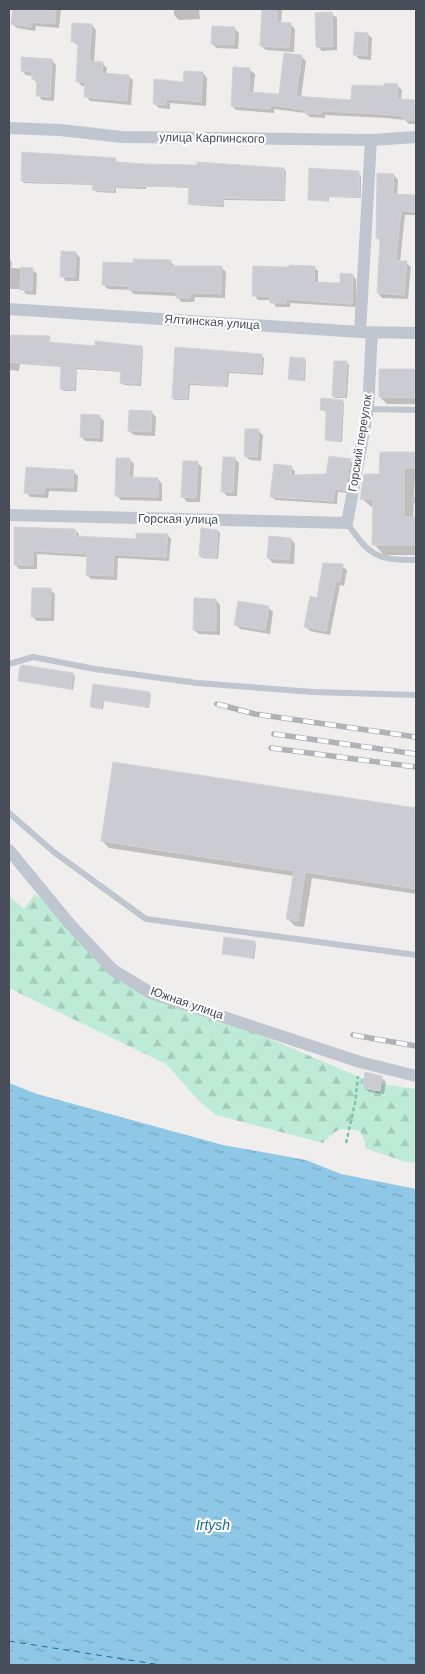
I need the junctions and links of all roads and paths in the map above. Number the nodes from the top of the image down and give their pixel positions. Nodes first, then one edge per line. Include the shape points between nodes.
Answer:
1 (9, 128) edge
2 (416, 137) edge
3 (370, 140) junction
4 (9, 309) edge
5 (366, 332) junction
6 (416, 333) edge
7 (368, 409) junction
8 (416, 410) edge
9 (9, 516) edge
10 (347, 523) junction
11 (416, 560) edge
12 (9, 664) edge
13 (416, 694) edge
14 (9, 813) edge
15 (9, 850) edge
16 (416, 955) edge
17 (360, 1062) junction
18 (416, 1076) edge
19 (346, 1142) dead end

1 - 3 street, улица Карпинского via 60,130 122,138
2 - 3 street, улица Карпинского
3 - 5 street, Горский переулок
4 - 5 street, Ялтинская улица
5 - 6 street, Ялтинская улица
5 - 7 street, Горский переулок
7 - 8 lane
7 - 10 street, Горский переулок
9 - 10 street, Горская улица
10 - 11 lane via 374,555
12 - 13 lane via 34,657 197,683 313,692
14 - 16 lane via 55,853 146,919
15 - 17 street, Южная улица via 68,923 113,970 151,993
17 - 18 street, Южная улица
17 - 19 path

